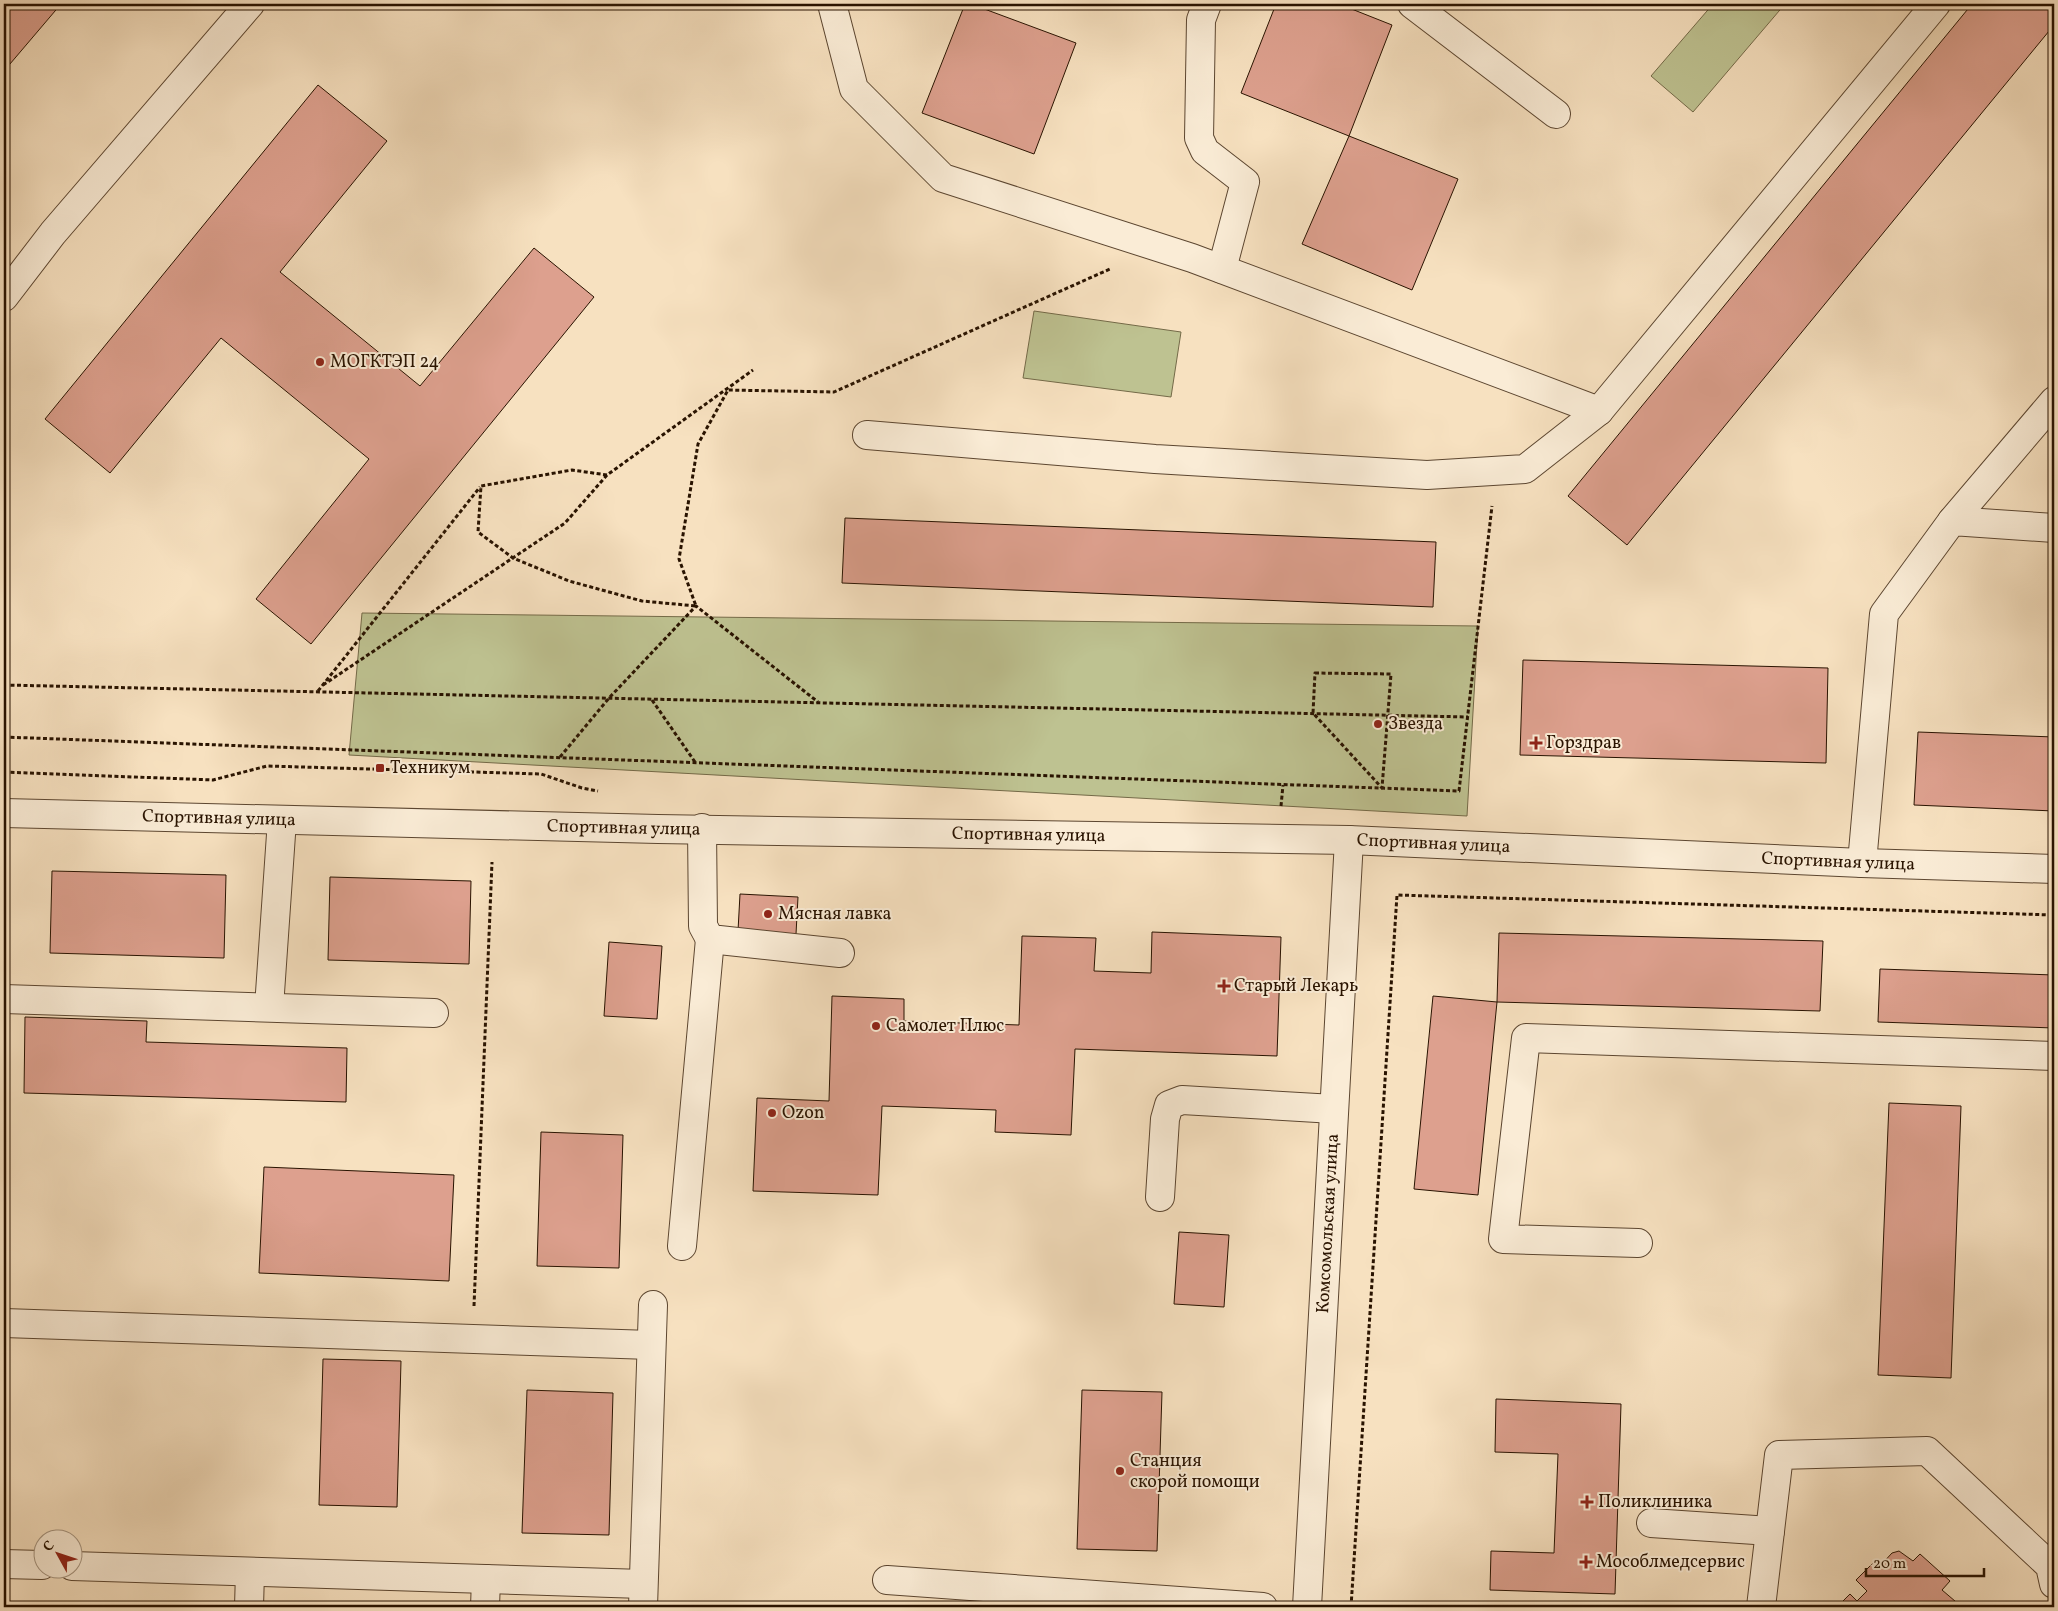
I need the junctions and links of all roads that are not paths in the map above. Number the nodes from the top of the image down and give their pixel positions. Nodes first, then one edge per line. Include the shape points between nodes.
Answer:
1 (250, 4) edge
2 (832, 4) edge
3 (1207, 4) edge
4 (1412, 4) edge
5 (1936, 4) edge
6 (1556, 114) dead end
7 (1222, 269) junction
8 (4, 297) edge
9 (2054, 401) edge
10 (1599, 411) junction
11 (867, 435) dead end
12 (1952, 520) junction
13 (2054, 528) edge
14 (4, 813) edge
15 (282, 820) junction
16 (702, 828) junction
17 (1349, 840) junction
18 (1862, 863) junction
19 (2054, 869) edge
20 (710, 939) junction
21 (840, 953) dead end
22 (4, 999) edge
23 (269, 1008) junction
24 (434, 1013) dead end
25 (2054, 1056) edge
26 (1334, 1109) junction
27 (1160, 1197) dead end
28 (1638, 1243) dead end
29 (682, 1246) dead end
30 (653, 1305) dead end
31 (4, 1323) edge
32 (651, 1345) junction
33 (1651, 1523) dead end
34 (1770, 1530) junction
35 (4, 1564) edge
36 (32, 1565) edge
37 (82, 1566) edge
38 (250, 1572) junction
39 (486, 1579) junction
40 (887, 1580) dead end
41 (2054, 1584) edge
42 (643, 1596) edge
43 (249, 1607) edge
44 (485, 1607) edge
45 (1263, 1607) edge
46 (1307, 1607) edge
47 (1761, 1607) edge

1 - 8 street via 53,233
2 - 7 street via 854,89 943,178
3 - 7 street via 1201,20 1199,138 1205,151 1245,182
4 - 6 street
5 - 10 street
7 - 10 street
9 - 12 street
10 - 11 street via 1525,469 1418,474 1155,458
12 - 13 street
12 - 18 street via 1884,614
14 - 15 street, Спортивная улица
15 - 16 street, Спортивная улица
15 - 23 street
16 - 17 street, Спортивная улица
16 - 20 street via 703,926
17 - 18 street, Спортивная улица
17 - 26 street, Комсомольская улица
18 - 19 street, Спортивная улица
20 - 21 street
20 - 29 street
22 - 23 street
23 - 24 street
25 - 28 street via 1526,1038 1503,1239
26 - 27 street via 1182,1100 1169,1105 1165,1119
26 - 46 street, Комсомольская улица
30 - 32 street
31 - 32 street
32 - 42 street
33 - 34 street
34 - 41 street via 1779,1455 1927,1452 2050,1566
34 - 47 street
35 - 36 street
37 - 38 street
38 - 39 street
38 - 43 street
39 - 42 street
39 - 44 street
40 - 45 street

